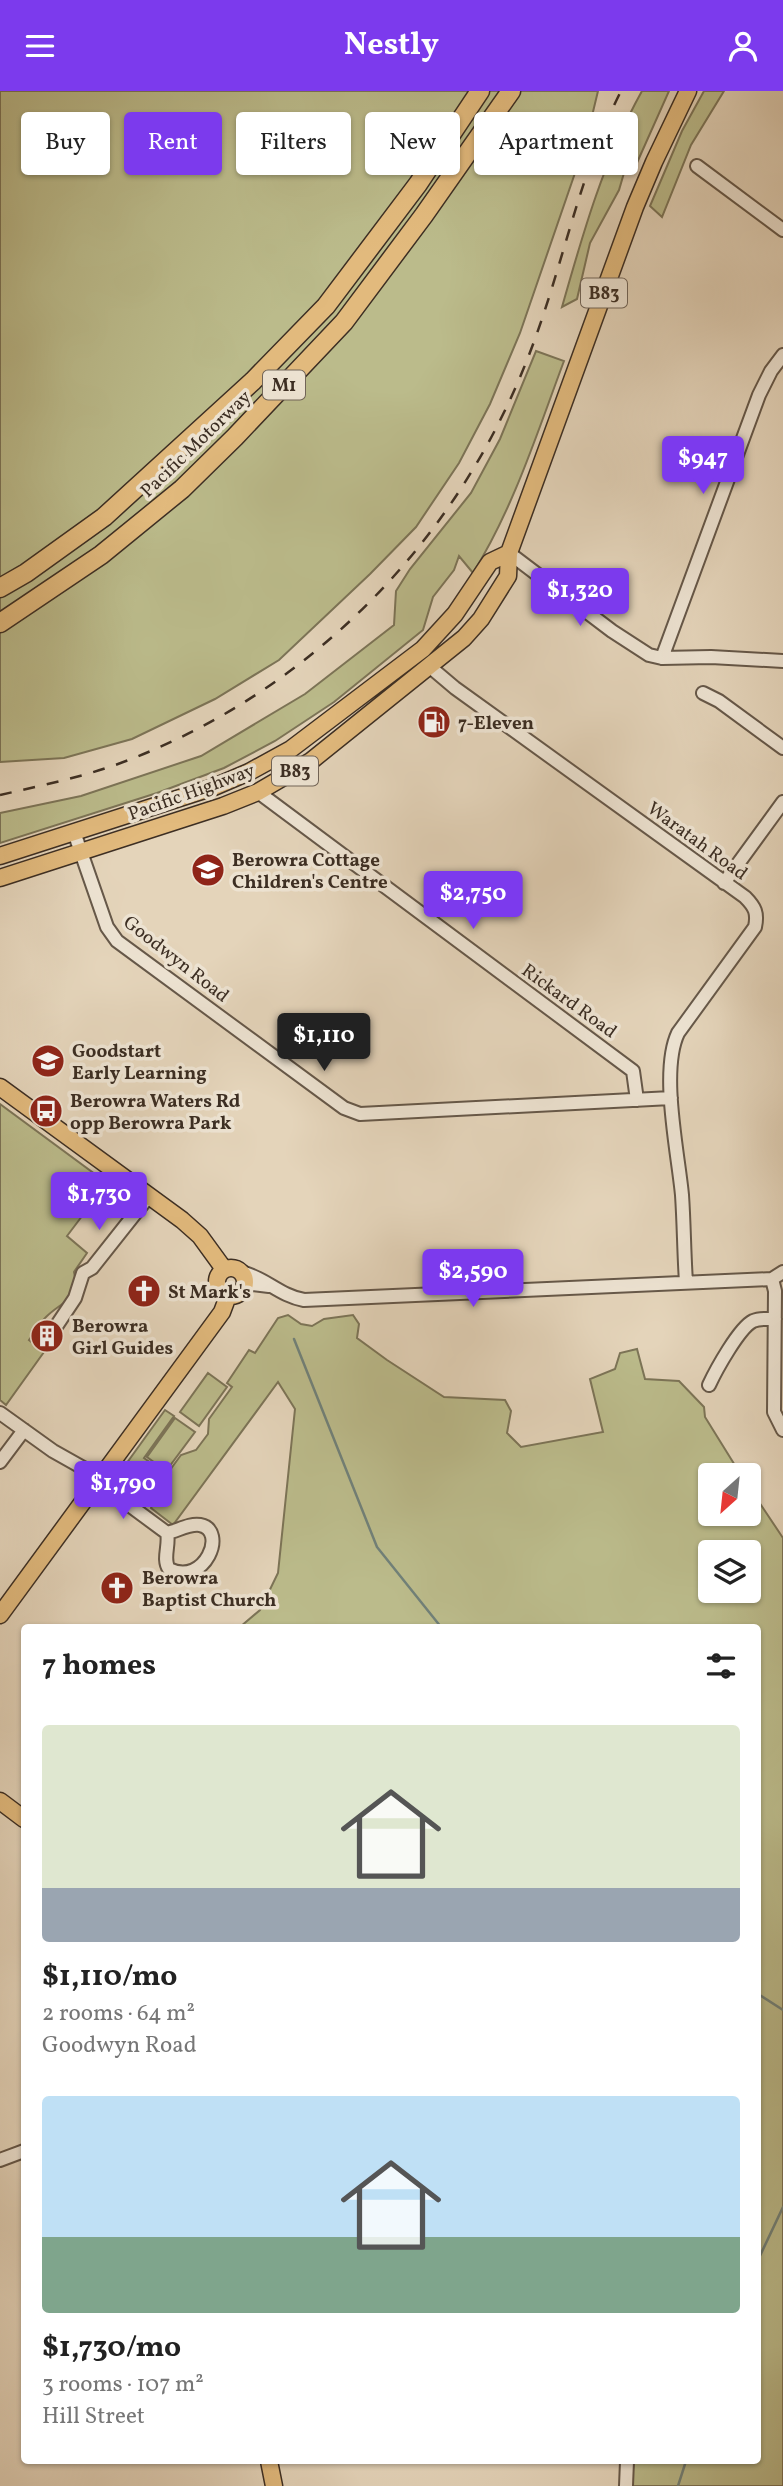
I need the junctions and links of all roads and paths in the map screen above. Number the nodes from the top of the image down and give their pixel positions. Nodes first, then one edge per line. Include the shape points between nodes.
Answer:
1 (480, 91) edge
2 (512, 91) edge
3 (688, 91) edge
4 (697, 166) dead end
5 (783, 230) edge
6 (783, 355) edge
7 (509, 553) junction
8 (0, 588) edge
9 (0, 623) edge
10 (662, 658) junction
11 (783, 661) edge
12 (429, 666) junction
13 (703, 693) dead end
14 (783, 748) edge
15 (258, 792) junction
16 (783, 802) edge
17 (74, 832) junction
18 (81, 852) junction
19 (0, 856) edge
20 (0, 878) edge
21 (724, 883) junction
22 (0, 1087) edge
23 (671, 1098) junction
24 (637, 1100) junction
25 (149, 1196) junction
26 (224, 1269) junction
27 (777, 1275) edge
28 (243, 1280) junction
29 (686, 1282) junction
30 (228, 1296) junction
31 (775, 1319) junction
32 (57, 1325) dead end
33 (709, 1385) dead end
34 (0, 1413) edge
35 (24, 1430) junction
36 (783, 1430) edge
37 (0, 1462) edge
38 (99, 1480) junction
39 (167, 1533) junction
40 (0, 1615) edge
41 (2, 1807) edge
42 (21, 1817) edge
43 (21, 2152) edge
44 (0, 2160) edge
45 (270, 2464) edge
46 (627, 2464) edge
47 (274, 2486) edge
48 (626, 2486) edge

1 - 8 highway, Pacific Motorway / M1 via 418,184 326,306 253,381 104,517
2 - 9 highway, Pacific Motorway / M1 via 344,321 235,437 182,489 102,555
3 - 7 main road, Pacific Highway / B83 via 636,205
4 - 5 street
6 - 10 street via 759,395
7 - 10 street via 642,652
7 - 12 main road, Pacific Highway / B83 via 508,576 481,619
7 - 17 main road, Pacific Highway / B83 via 490,562 455,614 423,649 290,749 214,787
10 - 11 street
12 - 15 main road, Pacific Highway / B83 via 311,761
12 - 21 street, Waratah Road
13 - 14 street
15 - 18 main road, Pacific Highway / B83
15 - 24 street, Rickard Road via 634,1071
16 - 21 street
17 - 18 street, Goodwyn Road
17 - 19 main road, Pacific Highway / B83
18 - 20 main road, Pacific Highway / B83
18 - 24 street, Goodwyn Road via 107,927 117,941 344,1108 360,1114
21 - 23 street, Waratah Road via 751,903 756,921 678,1033 672,1052
22 - 25 main road
23 - 24 street, Goodwyn Road
23 - 29 street, Waratah Road
25 - 26 main road via 200,1236
25 - 32 street via 92,1268 83,1273 75,1298
26 - 28 main road via 235,1268
26 - 30 main road via 217,1284
27 - 29 street
27 - 31 street
28 - 29 street via 254,1275 292,1298 304,1300
28 - 30 main road via 238,1294
30 - 38 main road via 222,1312
31 - 33 street via 761,1318 749,1324
31 - 36 street via 774,1412
34 - 35 street
35 - 37 street
35 - 38 street
38 - 39 street
38 - 40 main road
39 - 39 street via 198,1524 205,1527 212,1543 207,1560 192,1571 169,1569
41 - 42 main road
43 - 44 street
45 - 47 main road
46 - 48 street

